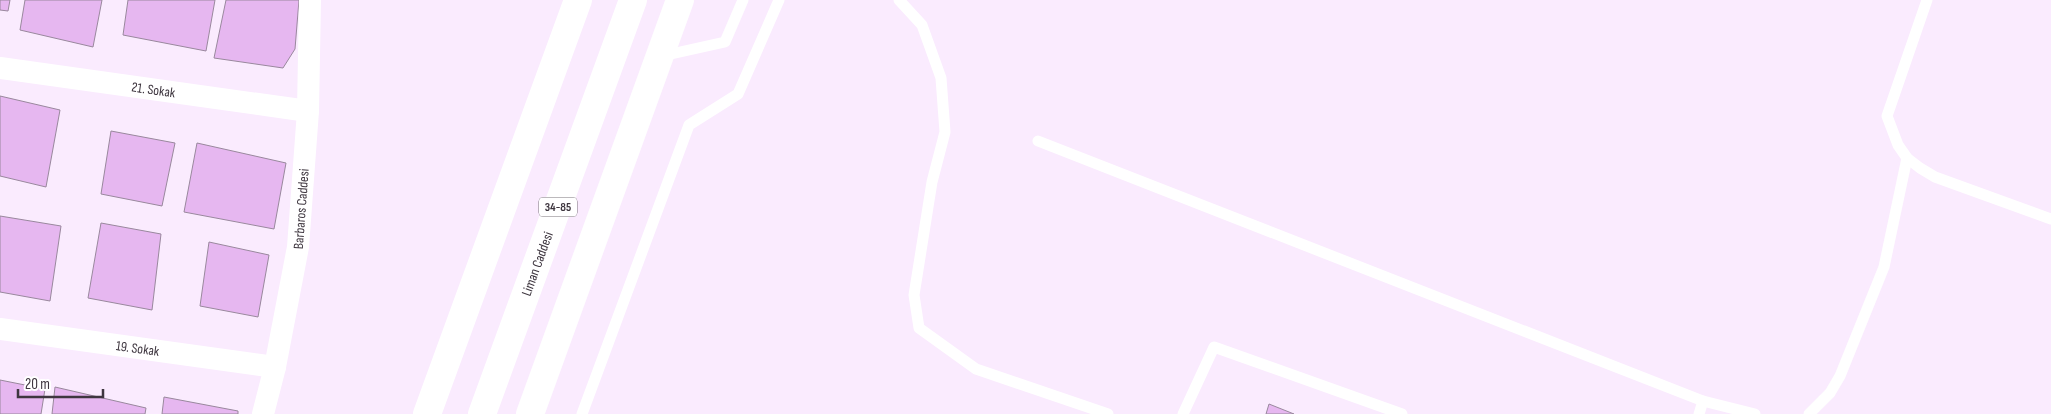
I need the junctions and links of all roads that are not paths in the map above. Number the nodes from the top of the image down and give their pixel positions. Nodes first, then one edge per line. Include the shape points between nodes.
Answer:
1 (310, 0) edge
2 (558, 0) edge
3 (578, 0) edge
4 (633, 0) edge
5 (680, 0) edge
6 (743, 0) edge
7 (779, 0) edge
8 (899, 0) edge
9 (1926, 0) edge
10 (565, 32) junction
11 (660, 56) junction
12 (0, 68) edge
13 (308, 111) junction
14 (1038, 141) dead end
15 (1907, 158) junction
16 (2051, 218) edge
17 (0, 329) edge
18 (276, 367) junction
19 (1703, 401) junction
20 (263, 414) edge
21 (427, 414) edge
22 (482, 414) edge
23 (530, 414) edge
24 (582, 414) edge
25 (1108, 414) edge
26 (1183, 414) edge
27 (1402, 414) edge
28 (1699, 414) edge
29 (1755, 414) edge
30 (1809, 414) edge

1 - 13 street, Barbaros Caddesi
2 - 10 highway
3 - 10 highway
4 - 22 highway, Liman Caddesi / 34-85
5 - 11 highway
6 - 11 lane via 725,42
7 - 24 lane via 738,94 689,126
8 - 25 lane via 922,25 940,78 946,132 932,182 914,295 919,328 976,369
9 - 15 lane via 1887,116 1891,131
10 - 21 highway
11 - 23 highway
12 - 13 street, 21. Sokak
13 - 18 street, Barbaros Caddesi via 298,248
14 - 19 lane
15 - 16 lane via 1935,177
15 - 30 lane via 1884,268 1840,376 1830,393
17 - 18 street, 19. Sokak
18 - 20 street, Barbaros Caddesi
19 - 28 lane
19 - 29 lane
26 - 27 lane via 1214,347

